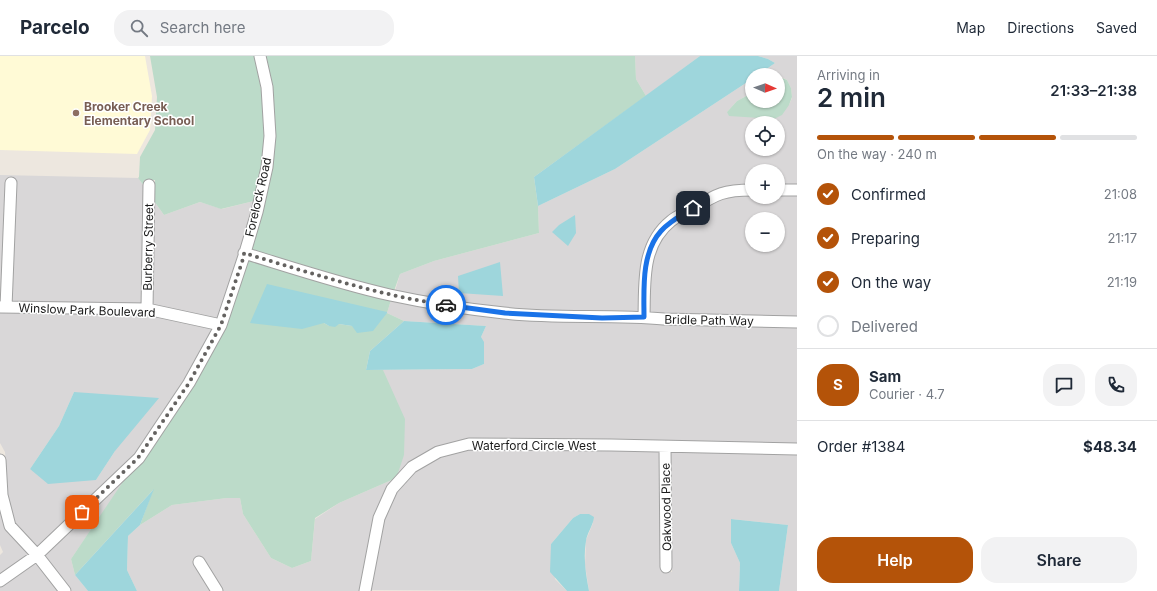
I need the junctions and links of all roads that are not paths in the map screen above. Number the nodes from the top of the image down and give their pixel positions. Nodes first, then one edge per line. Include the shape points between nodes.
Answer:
1 (260, 56) edge
2 (11, 183) dead end
3 (149, 185) dead end
4 (745, 190) edge
5 (785, 190) edge
6 (797, 190) edge
7 (244, 253) junction
8 (3, 307) edge
9 (147, 309) junction
10 (644, 317) junction
11 (797, 322) edge
12 (221, 325) junction
13 (665, 447) junction
14 (797, 449) edge
15 (0, 460) edge
16 (37, 555) junction
17 (199, 562) dead end
18 (666, 567) dead end
19 (0, 581) edge
20 (65, 591) edge
21 (217, 591) edge
22 (365, 591) edge

1 - 7 street, Forelock Road via 267,87 270,136 267,167 257,212
2 - 8 street
3 - 9 street, Burberry Street
4 - 10 street via 732,190 715,195 672,221 660,232 648,256
5 - 6 street
7 - 10 street, Bridle Path Way via 382,293 431,302 505,313 602,318
7 - 12 street, Forelock Road
8 - 9 street, Winslow Park Boulevard
9 - 12 street, Winslow Park Boulevard
10 - 11 street, Bridle Path Way
12 - 16 street, Forelock Road via 189,383 138,458
13 - 14 street, Waterford Circle West
13 - 18 street, Oakwood Place
13 - 22 street, Waterford Circle West via 470,444 438,452 412,468 392,489 379,518
15 - 16 street via 2,495 10,526
16 - 19 street, Forelock Road
16 - 20 street
17 - 21 street

